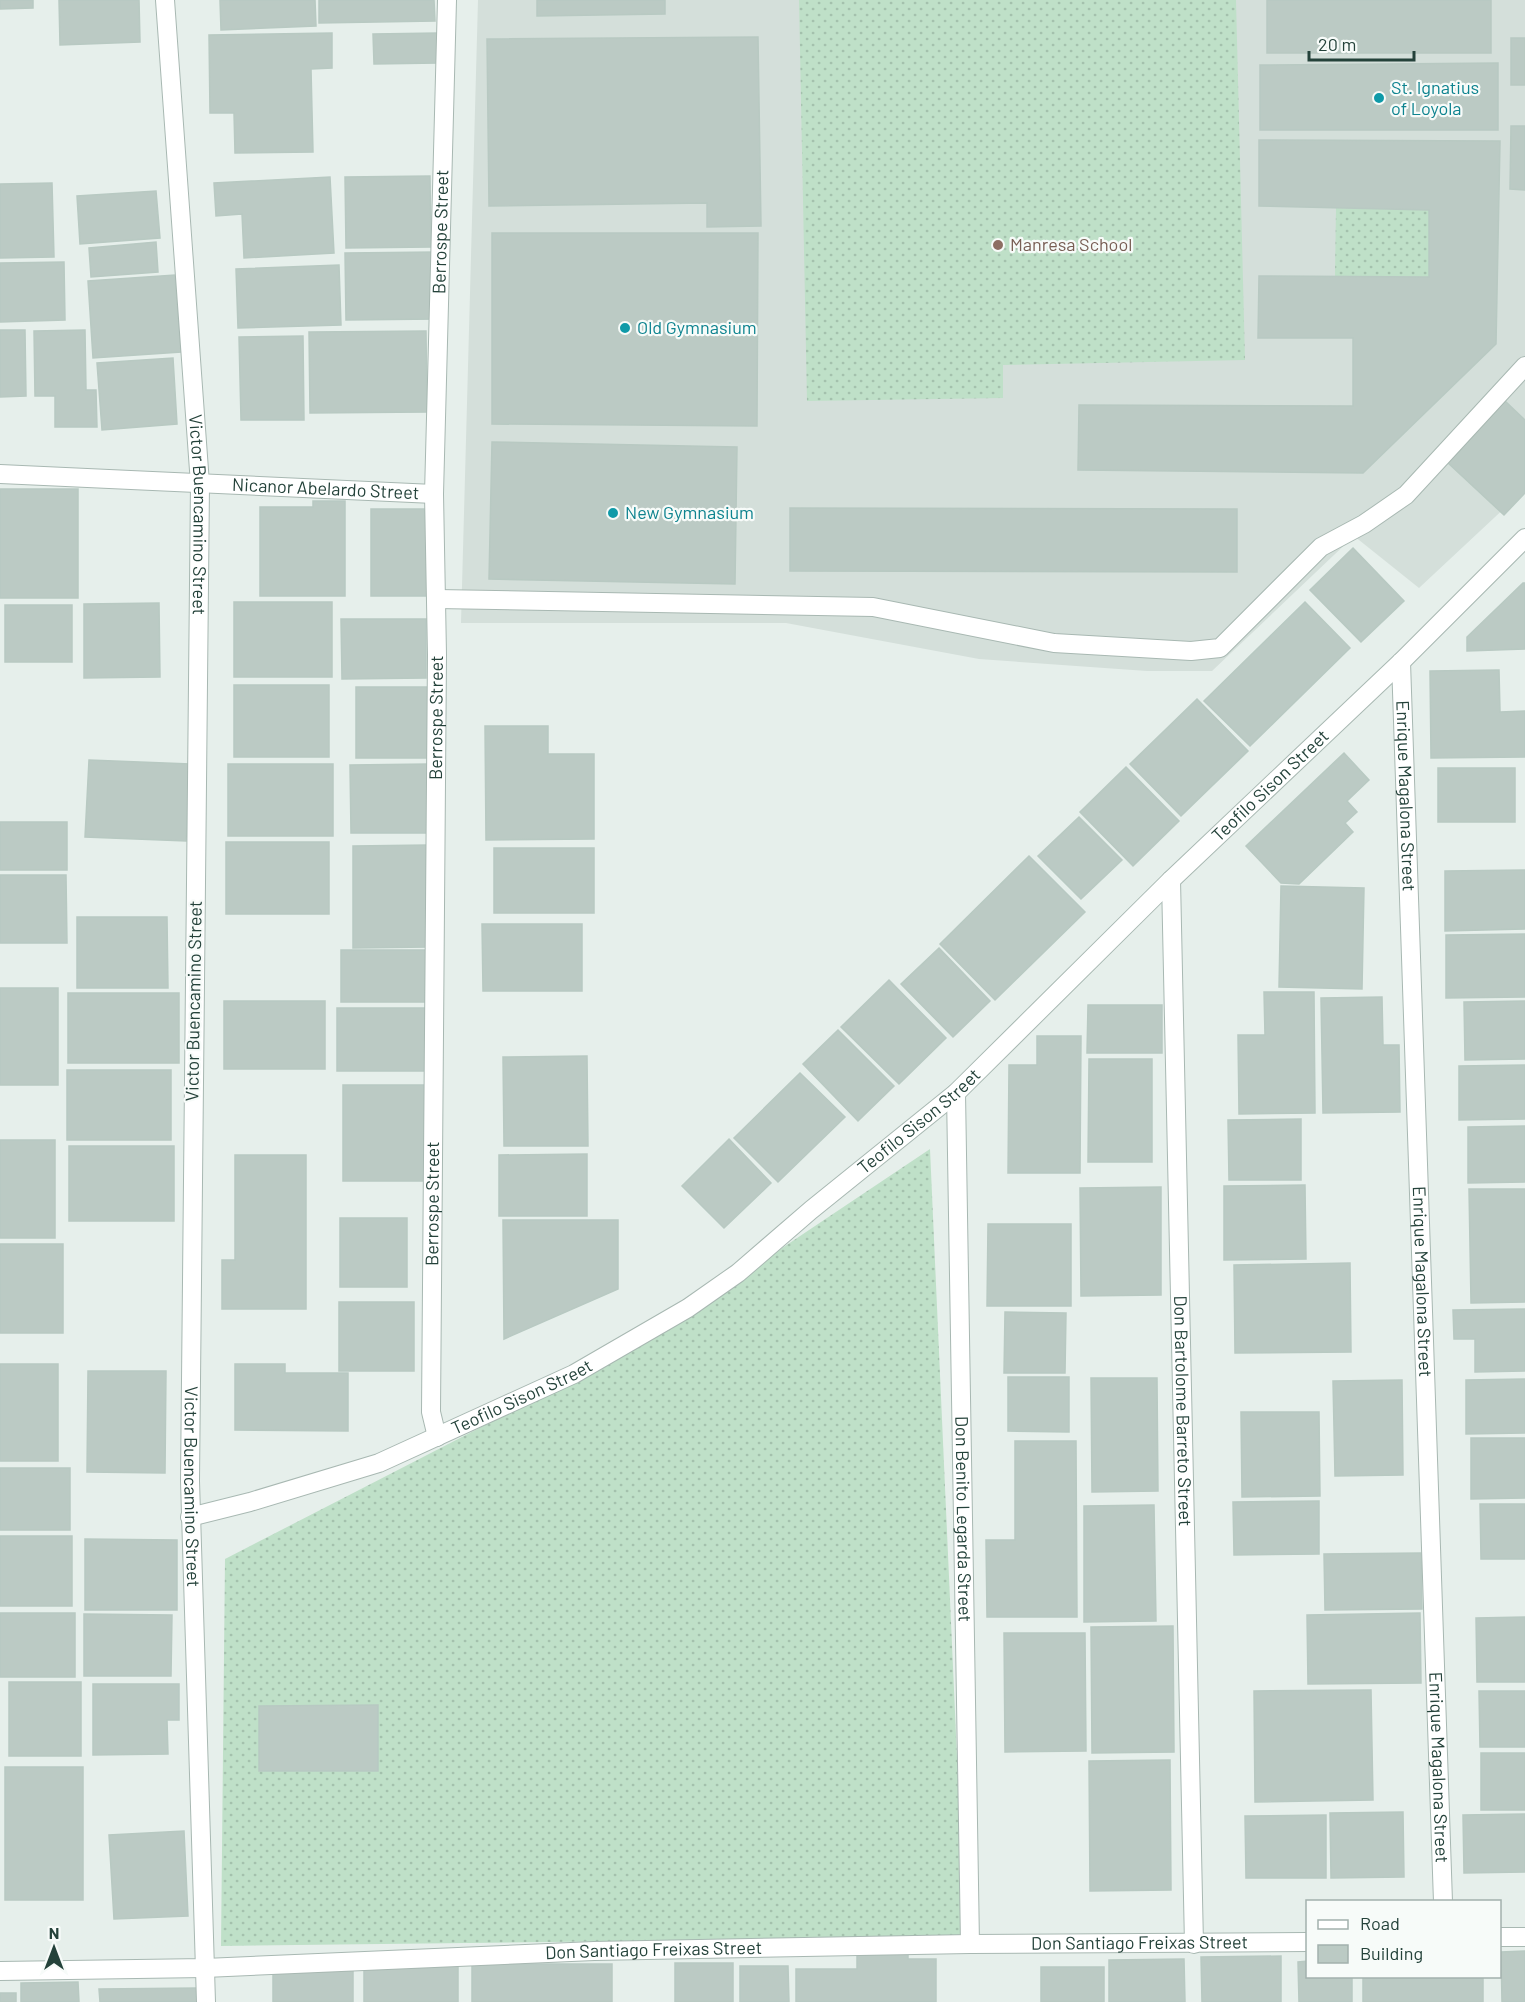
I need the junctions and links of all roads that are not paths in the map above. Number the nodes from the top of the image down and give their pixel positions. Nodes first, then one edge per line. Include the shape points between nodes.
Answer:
1 (165, 0) edge
2 (447, 0) edge
3 (1525, 366) edge
4 (0, 474) edge
5 (200, 484) junction
6 (434, 494) junction
7 (1525, 538) edge
8 (436, 599) junction
9 (1401, 662) junction
10 (1172, 880) junction
11 (956, 1093) junction
12 (436, 1437) junction
13 (190, 1517) junction
14 (1443, 1900) edge
15 (1525, 1937) edge
16 (1501, 1938) edge
17 (1306, 1942) edge
18 (970, 1944) junction
19 (1194, 1944) junction
20 (205, 1968) junction
21 (0, 1971) edge
22 (206, 2002) edge

1 - 5 street, Victor Buencamino Street
2 - 6 street, Berrospe Street
3 - 8 street via 1406,495 1321,547 1220,648 1191,651 1054,643 873,607
4 - 5 street, Nicanor Abelardo Street
5 - 6 street, Nicanor Abelardo Street
5 - 13 street, Victor Buencamino Street
6 - 8 street, Berrospe Street
7 - 9 street, Teofilo Sison Street
8 - 12 street, Berrospe Street via 431,1412
9 - 10 street, Teofilo Sison Street
9 - 14 street, Enrique Magalona Street
10 - 11 street, Teofilo Sison Street
10 - 19 street, Don Bartolome Barreto Street
11 - 12 street, Teofilo Sison Street via 738,1273 688,1308 574,1374
11 - 18 street, Don Benito Legarda Street
12 - 13 street, Teofilo Sison Street via 379,1463
13 - 20 street, Victor Buencamino Street
15 - 16 street
17 - 19 street, Don Santiago Freixas Street
18 - 19 street, Don Santiago Freixas Street
18 - 20 street, Don Santiago Freixas Street via 594,1951
20 - 21 street, Don Santiago Freixas Street
20 - 22 street, Victor Buencamino Street

